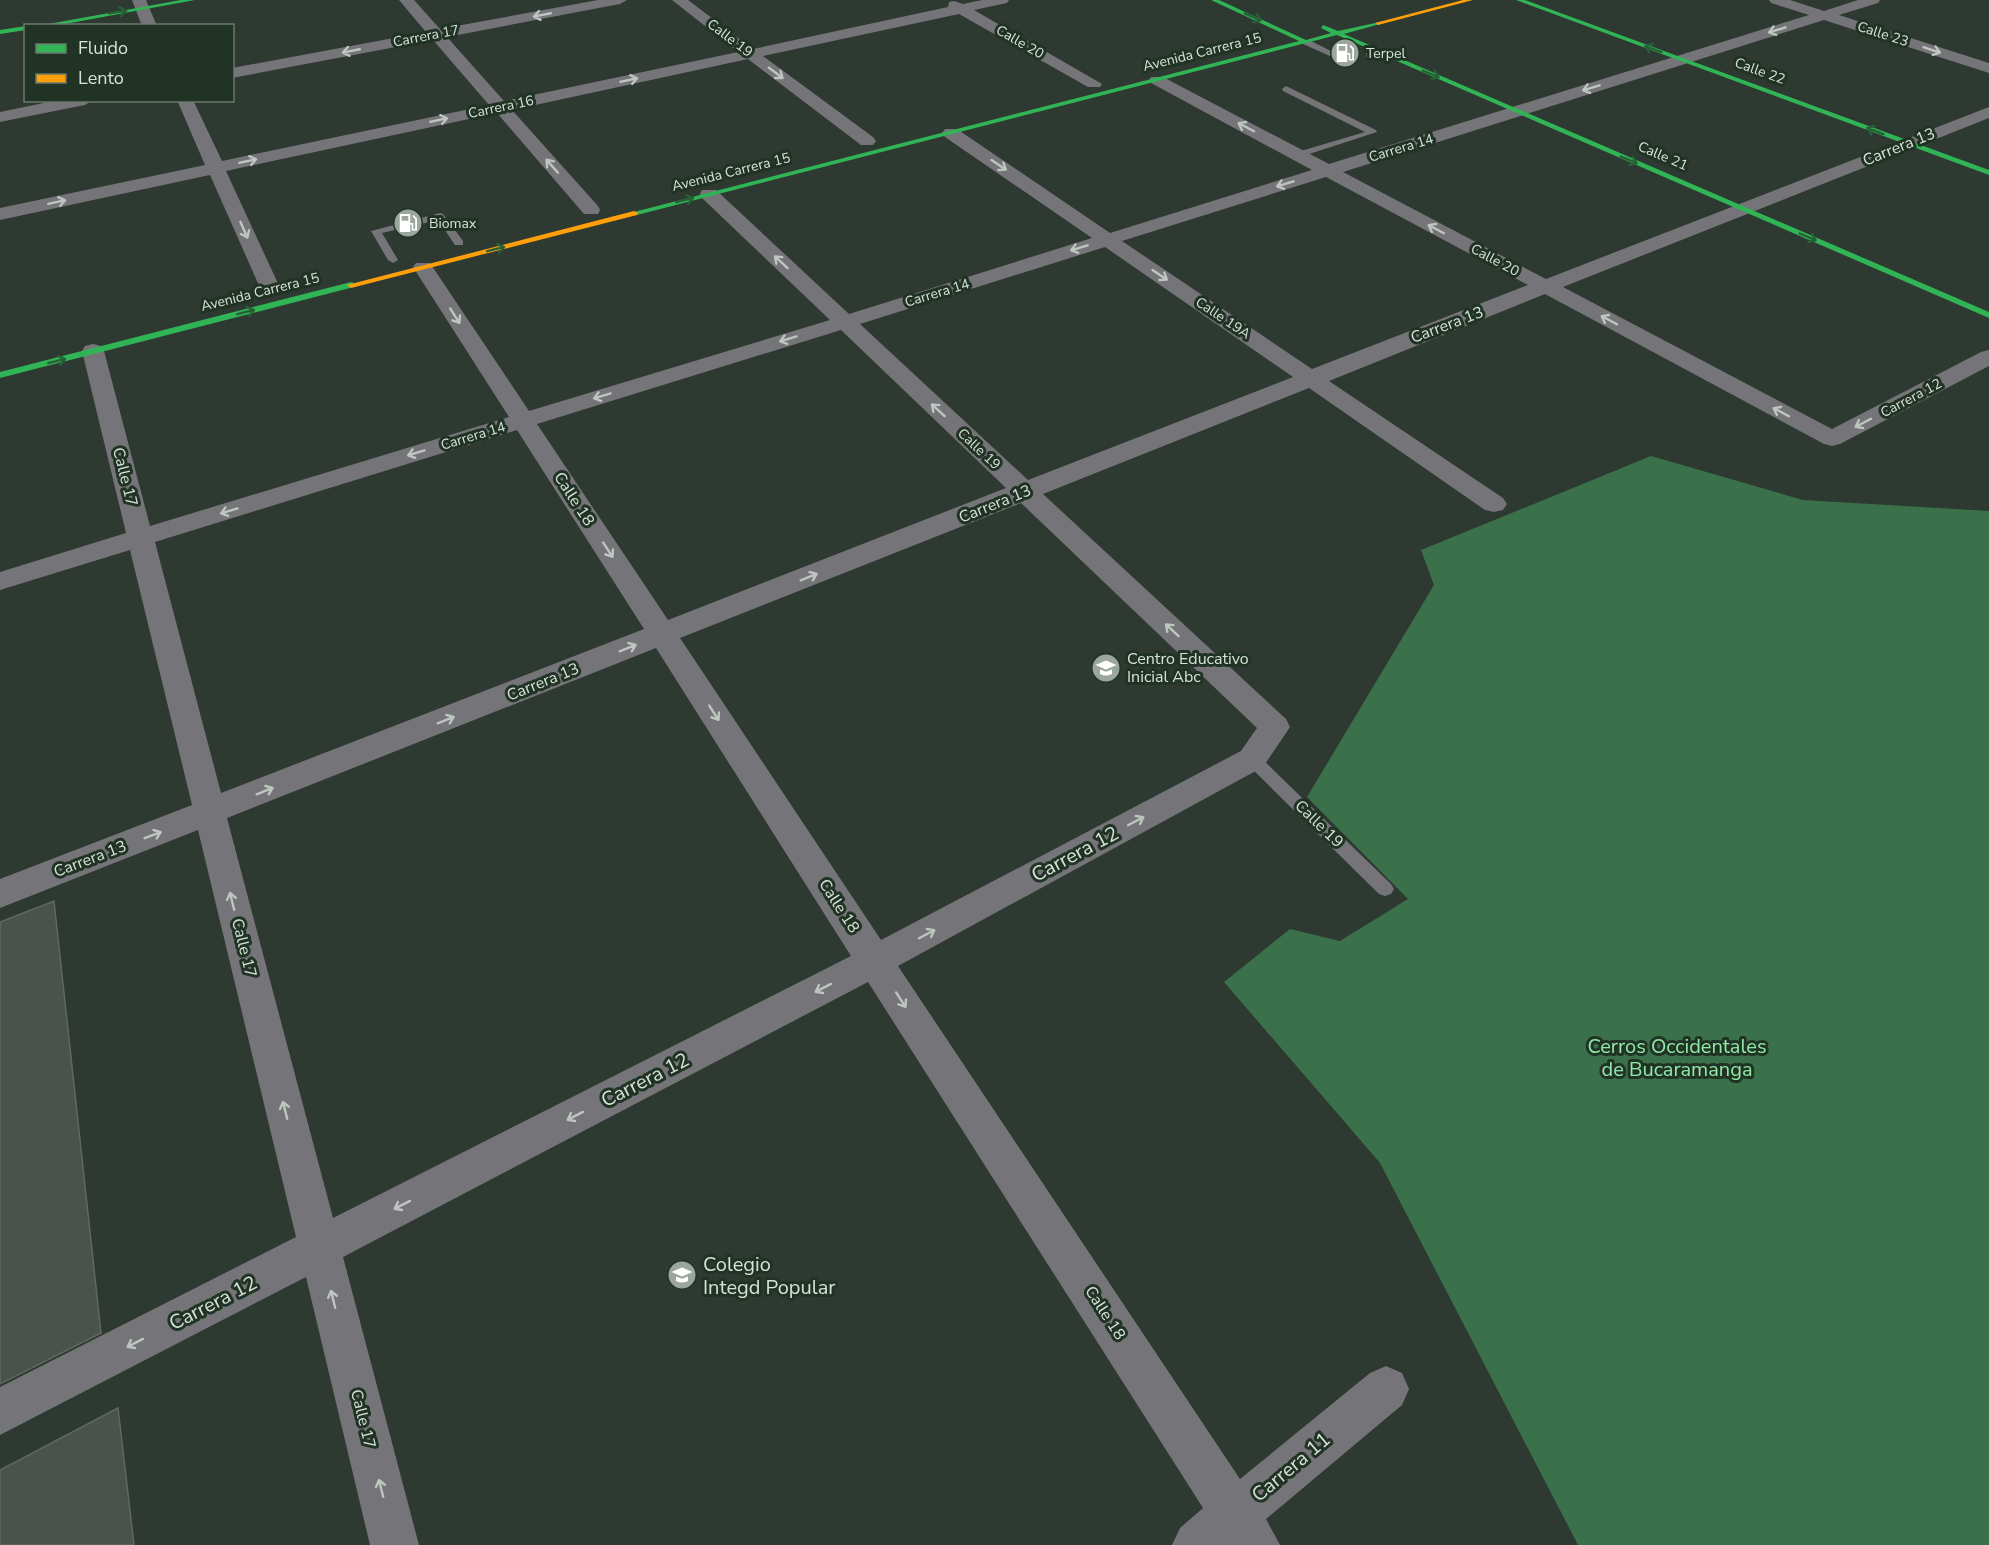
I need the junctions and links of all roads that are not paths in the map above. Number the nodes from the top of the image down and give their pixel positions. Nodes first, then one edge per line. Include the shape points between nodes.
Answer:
1 (192, 0) edge
2 (406, 0) edge
3 (620, 0) edge
4 (679, 0) edge
5 (946, 0) edge
6 (1002, 0) edge
7 (1214, 0) edge
8 (1430, 0) edge
9 (1470, 0) edge
10 (1519, 0) edge
11 (1776, 0) edge
12 (1873, 0) edge
13 (141, 4) edge
14 (961, 9) junction
15 (1824, 15) junction
16 (49, 24) edge
17 (149, 24) edge
18 (1323, 27) junction
19 (24, 28) edge
20 (0, 32) edge
21 (1339, 34) junction
22 (436, 35) junction
23 (1291, 35) junction
24 (1306, 42) junction
25 (751, 54) junction
26 (1333, 54) dead end
27 (1369, 56) dead end
28 (1392, 57) junction
29 (1682, 60) junction
30 (1989, 68) edge
31 (234, 73) edge
32 (1157, 80) junction
33 (1094, 84) junction
34 (1286, 89) dead end
35 (75, 102) edge
36 (186, 102) edge
37 (500, 107) junction
38 (1518, 111) junction
39 (1989, 112) edge
40 (0, 117) edge
41 (951, 133) junction
42 (867, 141) junction
43 (1909, 144) junction
44 (1298, 155) junction
45 (215, 168) junction
46 (1328, 171) junction
47 (1989, 173) edge
48 (709, 194) junction
49 (1743, 209) junction
50 (591, 210) junction
51 (0, 214) edge
52 (1107, 240) junction
53 (459, 243) junction
54 (406, 259) junction
55 (1545, 287) junction
56 (271, 290) dead end
57 (1989, 315) edge
58 (844, 322) junction
59 (93, 351) junction
60 (1989, 357) edge
61 (0, 375) edge
62 (1311, 379) junction
63 (523, 420) junction
64 (1832, 439) joint
65 (1025, 492) junction
66 (1494, 504) dead end
67 (141, 538) junction
68 (0, 581) edge
69 (663, 634) junction
70 (1275, 728) joint
71 (1252, 759) junction
72 (210, 813) junction
73 (1385, 889) dead end
74 (0, 894) edge
75 (875, 962) junction
76 (320, 1248) junction
77 (1386, 1389) dead end
78 (0, 1413) edge
79 (1245, 1529) edge
80 (395, 1545) edge
81 (1197, 1545) edge

1 - 13 main road
2 - 22 street
3 -> 22 street, Carrera 17
4 - 25 street, Calle 19
5 - 14 street, Calle 20
6 - 14 street, Carrera 16
7 -> 23 main road
8 - 18 main road, Avenida Carrera 15
9 - 21 main road, Avenida Carrera 15
29 -> 10 main road, Calle 22
11 - 15 street, Calle 23
12 - 15 street, Carrera 14
16 -> 13 main road
13 - 17 street
14 - 25 street, Carrera 16
14 - 33 street, Calle 20
15 -> 29 street, Carrera 14
15 -> 30 street, Calle 23
18 - 21 main road, Calle 21
18 - 23 main road, Avenida Carrera 15
19 - 20 main road
21 - 24 main road, Avenida Carrera 15
21 - 28 main road, Calle 21
22 -> 31 street, Carrera 17
22 - 37 street
23 - 24 main road
23 - 33 main road, Avenida Carrera 15
24 - 26 lane
24 - 32 main road, Avenida Carrera 15
37 -> 25 street, Carrera 16
25 -> 42 street, Calle 19
27 - 28 lane
28 -> 38 main road, Calle 21
29 -> 38 street, Carrera 14
43 -> 29 main road, Calle 22
32 - 41 main road, Avenida Carrera 15
44 -> 32 street, Calle 20
33 - 42 main road, Avenida Carrera 15
34 - 44 lane via 1373,132
35 - 40 street
36 - 45 street
45 -> 37 street, Carrera 16
50 -> 37 street
38 - 46 street, Carrera 14
38 -> 49 main road, Calle 21
39 - 43 street, Carrera 13
41 - 48 main road, Avenida Carrera 15
41 -> 52 street, Calle 19A
42 - 50 main road, Avenida Carrera 15
43 - 47 main road, Calle 22
43 - 49 street, Carrera 13
44 - 46 street, Calle 20
51 -> 45 street, Carrera 16
45 -> 56 street
46 -> 52 street, Carrera 14
55 -> 46 street, Calle 20
54 -> 48 main road, Avenida Carrera 15
58 -> 48 street, Calle 19
49 - 55 street, Carrera 13
49 -> 57 main road, Calle 21
50 - 53 main road, Avenida Carrera 15
52 -> 58 street, Carrera 14
52 -> 62 street, Calle 19A
53 - 54 main road, Avenida Carrera 15
53 - 54 lane via 440,216 376,231
59 -> 54 main road, Avenida Carrera 15
54 -> 63 street, Calle 18
55 - 62 street, Carrera 13
64 -> 55 street, Calle 20
58 -> 63 street, Carrera 14
65 -> 58 street, Calle 19
61 -> 59 main road, Avenida Carrera 15
59 - 67 street, Calle 17
60 -> 64 street, Carrera 12
62 - 65 street, Carrera 13
62 - 66 street, Calle 19A
63 -> 67 street, Carrera 14
63 -> 69 street, Calle 18
69 -> 65 street, Carrera 13
70 -> 65 street, Calle 19
67 - 68 street, Carrera 14
67 - 72 street, Calle 17
72 -> 69 street, Carrera 13
69 -> 75 street, Calle 18
70 - 71 street, Carrera 12
71 - 73 lane, Calle 19
75 -> 71 street, Carrera 12
74 -> 72 street, Carrera 13
76 -> 72 street, Calle 17
75 -> 76 street, Carrera 12
75 -> 79 street, Calle 18
76 -> 78 street, Carrera 12
80 -> 76 street, Calle 17
77 - 79 street, Carrera 11
79 - 81 street, Carrera 11

